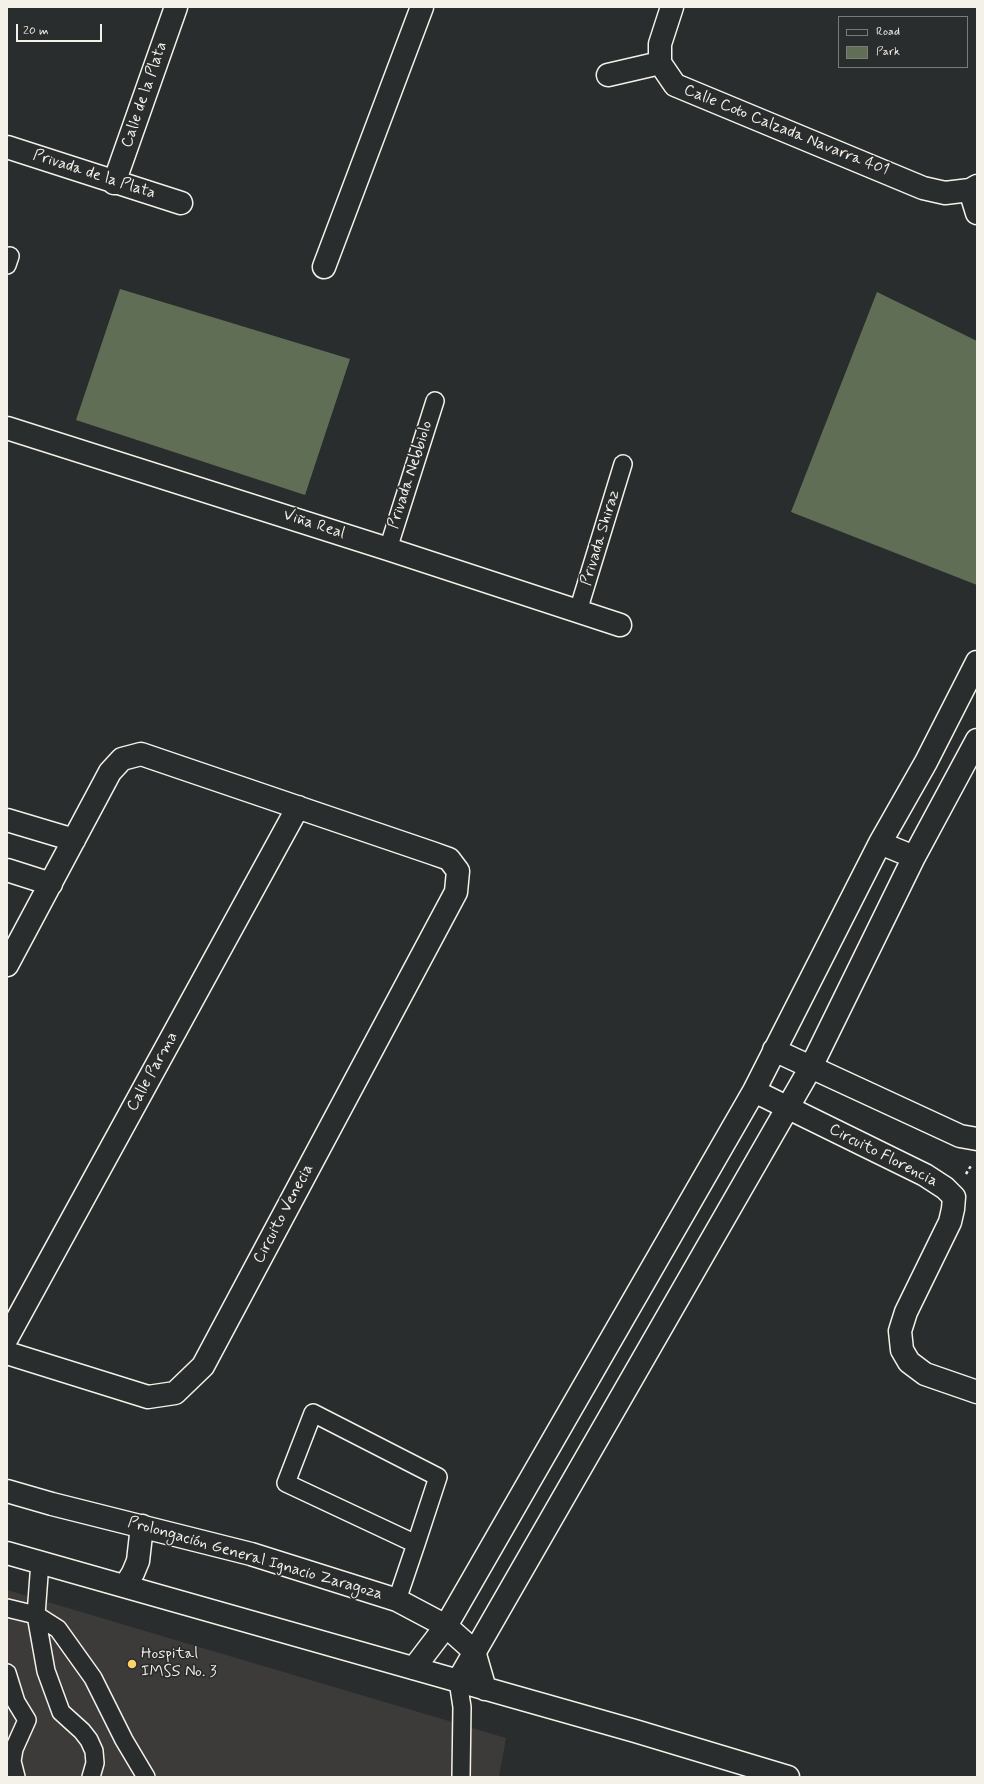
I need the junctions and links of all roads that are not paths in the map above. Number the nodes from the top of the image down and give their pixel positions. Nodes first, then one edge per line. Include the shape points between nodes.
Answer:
1 (176, 7) edge
2 (422, 7) edge
3 (672, 7) edge
4 (660, 63) junction
5 (608, 74) dead end
6 (7, 147) edge
7 (114, 182) junction
8 (973, 188) edge
9 (181, 203) dead end
10 (977, 213) edge
11 (324, 267) dead end
12 (435, 401) dead end
13 (7, 428) edge
14 (623, 464) dead end
15 (388, 549) junction
16 (578, 611) junction
17 (620, 625) dead end
18 (977, 662) edge
19 (977, 740) edge
20 (298, 807) junction
21 (7, 820) edge
22 (74, 840) junction
23 (880, 843) junction
24 (914, 857) junction
25 (7, 870) edge
26 (51, 884) junction
27 (7, 965) edge
28 (774, 1050) junction
29 (811, 1067) junction
30 (754, 1091) junction
31 (788, 1108) junction
32 (977, 1139) edge
33 (7, 1338) edge
34 (7, 1353) edge
35 (977, 1392) edge
36 (7, 1491) edge
37 (142, 1526) junction
38 (416, 1544) junction
39 (7, 1553) edge
40 (40, 1562) junction
41 (125, 1586) junction
42 (397, 1600) junction
43 (7, 1608) edge
44 (36, 1615) junction
45 (446, 1626) junction
46 (474, 1651) junction
47 (414, 1668) junction
48 (7, 1673) edge
49 (458, 1681) junction
50 (485, 1689) junction
51 (16, 1777) edge
52 (91, 1777) edge
53 (146, 1777) edge
54 (459, 1777) edge
55 (788, 1777) edge

1 - 7 street, Calle de la Plata
2 - 11 street
3 - 4 street via 660,44
4 - 5 street
4 - 8 street, Calle Coto Calzada Navarra 401 via 675,85 923,188 944,193
6 - 7 street, Privada de la Plata
7 - 9 street, Privada de la Plata
8 - 10 street
12 - 15 lane, Privada Nebbiolo
13 - 15 street, Viña Real
14 - 16 lane, Privada Shiraz
15 - 16 street, Viña Real
16 - 17 street, Viña Real
18 - 23 street via 930,755
19 - 24 street
20 - 22 street via 141,754 122,759 110,772
20 - 33 street, Calle Parma
20 - 34 street, Circuito Venecia via 449,859 458,871 456,892 203,1366 175,1393 148,1397
21 - 22 street
22 - 26 street
23 - 24 street
23 - 28 street
24 - 29 street
25 - 26 street
26 - 27 street
28 - 29 street
28 - 30 street
29 - 31 street
29 - 32 street via 960,1136
30 - 31 street, Circuito Florencia
30 - 45 street
31 - 35 street, Circuito Florencia via 925,1174 954,1197 950,1222 906,1312 900,1331 902,1350 909,1362 925,1374
31 - 46 street
36 - 37 street, Prolongación General Ignacio Zaragoza
37 - 41 street via 138,1561
37 - 42 street, Prolongación General Ignacio Zaragoza via 251,1554
38 - 38 lane via 438,1477 313,1413 286,1482
38 - 42 lane
39 - 40 street
40 - 41 street
40 - 44 lane
41 - 47 street
42 - 45 street, Prolongación General Ignacio Zaragoza
43 - 44 lane
44 - 52 lane via 46,1671 61,1712 82,1731 94,1751 95,1763
44 - 53 lane via 58,1629 75,1650 93,1678
45 - 46 street, Prolongación General Ignacio Zaragoza
45 - 47 street
46 - 49 street
46 - 50 street
47 - 49 street
48 - 51 lane via 16,1702 27,1720 14,1749 12,1761
49 - 50 street
49 - 54 lane via 462,1707
50 - 55 street

